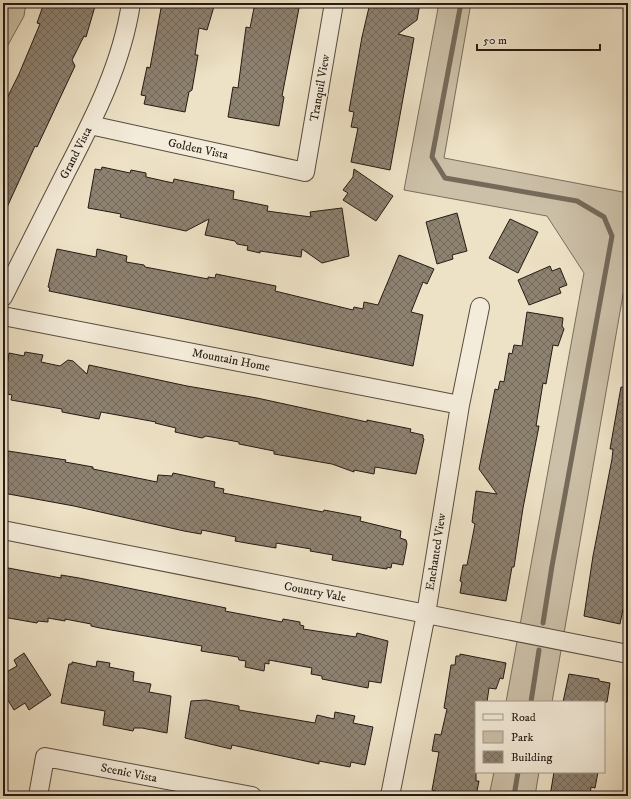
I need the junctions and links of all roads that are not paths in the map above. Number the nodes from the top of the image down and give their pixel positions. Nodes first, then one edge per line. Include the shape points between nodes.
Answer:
1 (131, 3) edge
2 (334, 3) edge
3 (90, 125) junction
4 (305, 172) joint
5 (3, 297) edge
6 (480, 307) dead end
7 (3, 316) edge
8 (460, 405) junction
9 (3, 530) edge
10 (426, 614) junction
11 (628, 654) edge
12 (38, 796) edge
13 (252, 796) edge
14 (390, 796) edge

1 - 3 street, Grand Vista via 128,26 115,67
2 - 4 street, Tranquil View
3 - 4 street, Golden Vista
3 - 5 street, Grand Vista
6 - 8 street, Enchanted View
7 - 8 street, Mountain Home
8 - 10 street, Enchanted View
9 - 10 street, Country Vale
10 - 11 street, Country Vale
10 - 14 street, Enchanted View
12 - 13 street, Scenic Vista via 45,757

